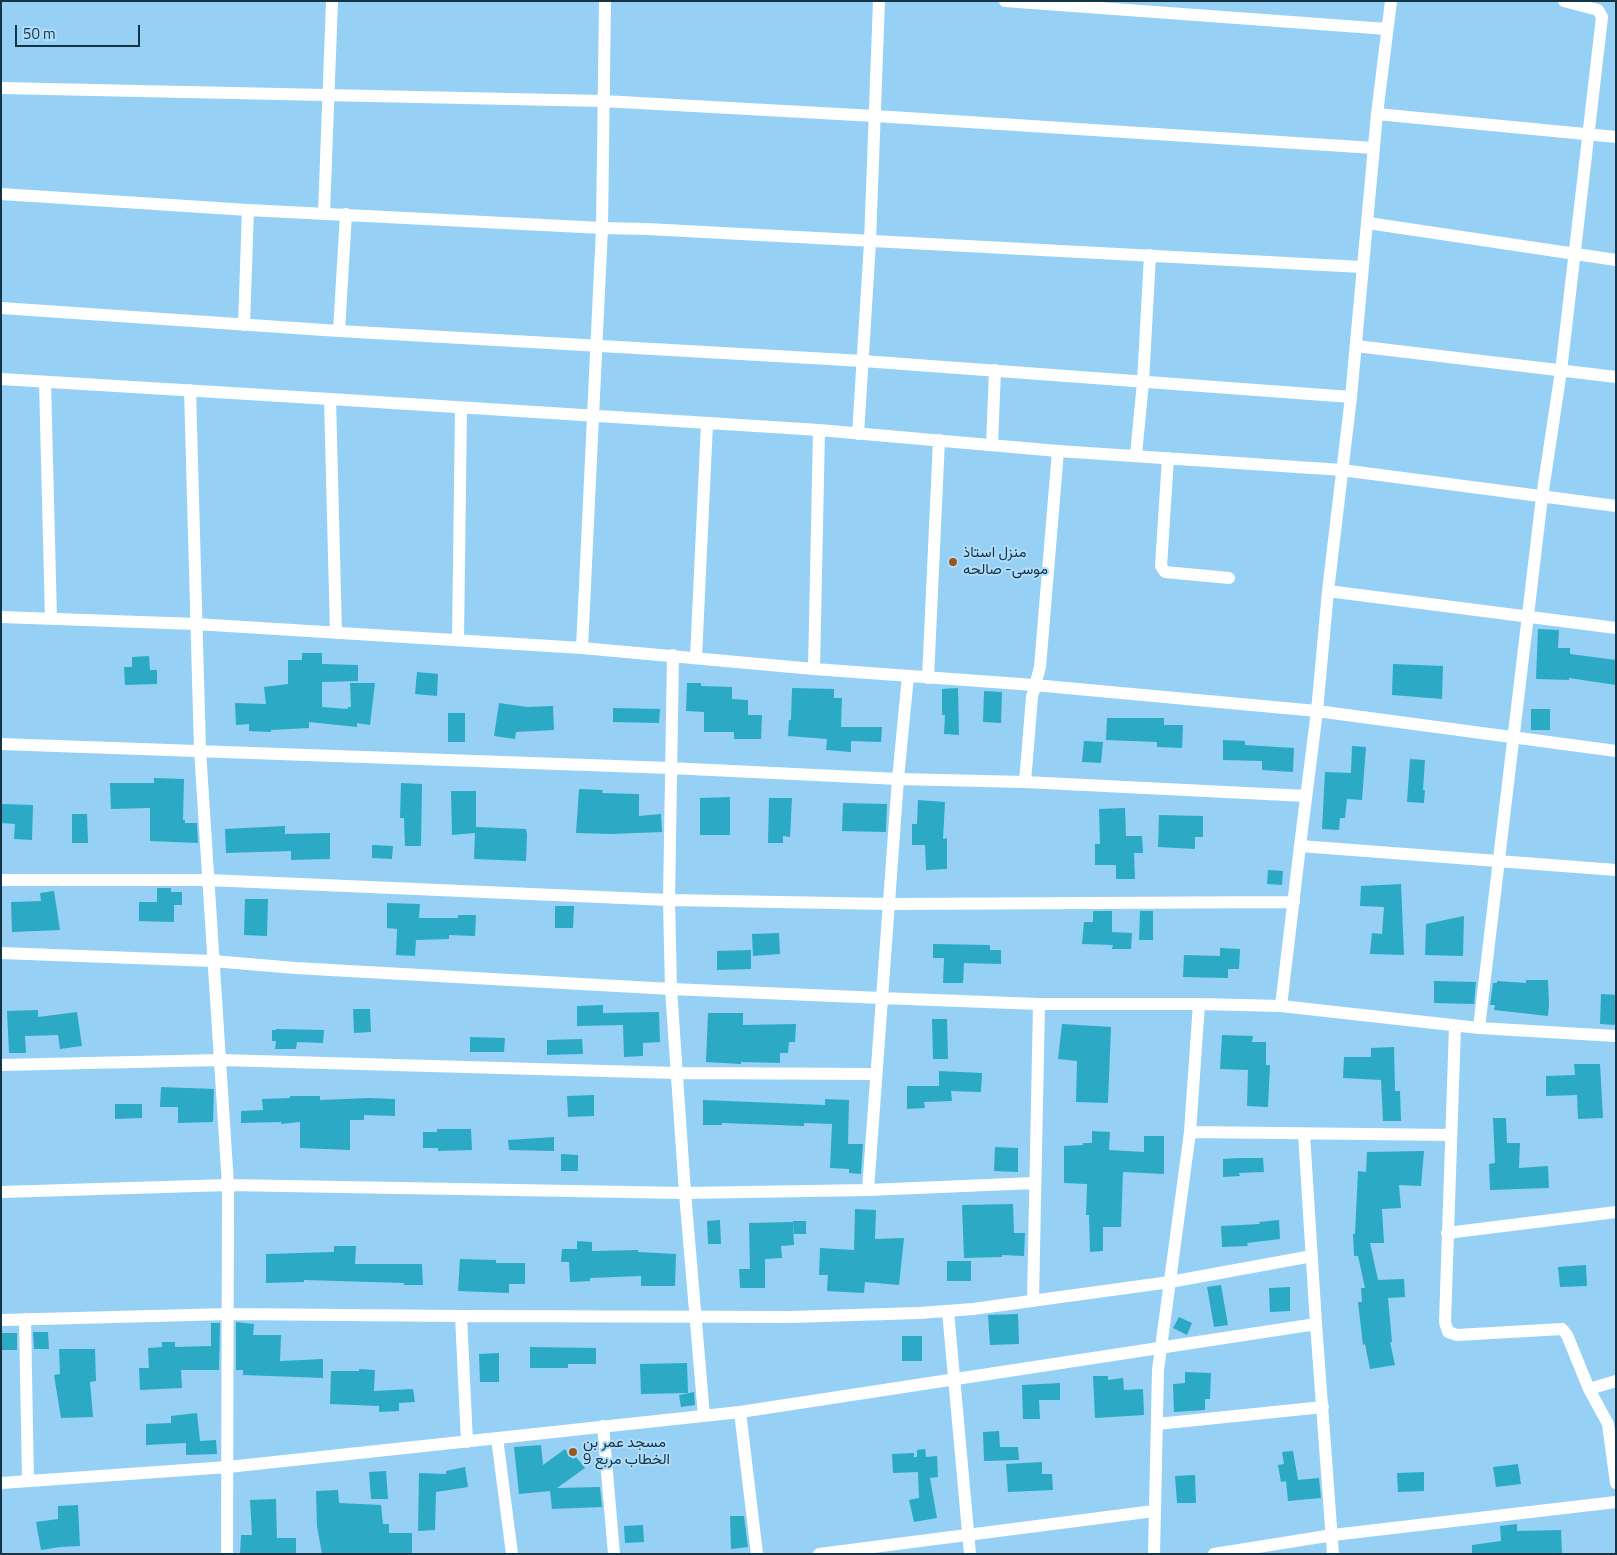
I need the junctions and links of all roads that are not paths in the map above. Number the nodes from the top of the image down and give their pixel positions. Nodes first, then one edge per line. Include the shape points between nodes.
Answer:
1 (332, 1) edge
2 (605, 1) edge
3 (880, 1) edge
4 (1005, 1) edge
5 (1391, 1) edge
6 (1564, 1) edge
7 (1387, 29) junction
8 (1, 88) edge
9 (329, 94) junction
10 (603, 101) junction
11 (1378, 114) junction
12 (875, 116) junction
13 (1589, 134) junction
14 (1616, 137) edge
15 (1374, 148) junction
16 (1, 194) edge
17 (248, 210) junction
18 (324, 213) junction
19 (346, 214) junction
20 (1368, 224) junction
21 (602, 228) junction
22 (870, 242) junction
23 (1575, 254) junction
24 (1150, 255) junction
25 (1616, 260) edge
26 (1362, 267) junction
27 (1, 308) edge
28 (244, 325) junction
29 (339, 331) junction
30 (597, 345) junction
31 (1356, 346) junction
32 (863, 361) junction
33 (995, 370) junction
34 (1561, 371) junction
35 (1616, 377) edge
36 (1, 379) edge
37 (45, 382) junction
38 (1143, 382) junction
39 (190, 390) junction
40 (1350, 397) junction
41 (330, 398) junction
42 (461, 408) junction
43 (593, 416) junction
44 (707, 424) junction
45 (819, 430) junction
46 (858, 434) junction
47 (939, 440) junction
48 (992, 445) junction
49 (1058, 451) junction
50 (1136, 455) junction
51 (1168, 458) junction
52 (1342, 470) junction
53 (1542, 497) junction
54 (1616, 506) edge
55 (1229, 578) dead end
56 (1328, 591) junction
57 (1528, 616) junction
58 (1, 617) edge
59 (50, 618) junction
60 (196, 624) junction
61 (1616, 628) edge
62 (336, 632) junction
63 (458, 640) junction
64 (582, 648) junction
65 (673, 655) junction
66 (696, 657) junction
67 (814, 669) junction
68 (908, 676) junction
69 (928, 678) junction
70 (1034, 685) junction
71 (1317, 712) junction
72 (1512, 737) junction
73 (1, 744) edge
74 (200, 750) junction
75 (1616, 751) edge
76 (670, 768) junction
77 (898, 779) junction
78 (1025, 782) junction
79 (1306, 796) junction
80 (1300, 846) junction
81 (1498, 861) junction
82 (1616, 870) edge
83 (1, 880) edge
84 (208, 880) junction
85 (669, 900) junction
86 (1294, 902) junction
87 (889, 904) junction
88 (1, 953) edge
89 (213, 961) junction
90 (671, 989) junction
91 (882, 998) junction
92 (1038, 1004) junction
93 (1199, 1004) junction
94 (1281, 1006) junction
95 (1454, 1026) junction
96 (1478, 1028) junction
97 (1616, 1036) edge
98 (220, 1060) junction
99 (1, 1065) edge
100 (676, 1073) junction
101 (876, 1074) junction
102 (1190, 1132) junction
103 (1304, 1134) junction
104 (1451, 1135) junction
105 (1035, 1183) junction
106 (228, 1185) junction
107 (868, 1190) junction
108 (1, 1192) edge
109 (685, 1193) junction
110 (1616, 1212) edge
111 (1447, 1233) junction
112 (1312, 1256) junction
113 (1170, 1282) junction
114 (1033, 1301) junction
115 (948, 1311) junction
116 (228, 1314) junction
117 (461, 1316) junction
118 (696, 1317) junction
119 (25, 1319) junction
120 (1, 1320) edge
121 (1316, 1324) junction
122 (1161, 1348) junction
123 (954, 1379) junction
124 (1616, 1381) edge
125 (1589, 1389) junction
126 (1322, 1407) junction
127 (740, 1412) junction
128 (704, 1416) junction
129 (1157, 1424) junction
130 (603, 1426) junction
131 (497, 1438) junction
132 (467, 1442) junction
133 (228, 1467) junction
134 (28, 1481) junction
135 (1, 1482) edge
136 (1616, 1483) edge
137 (1616, 1502) edge
138 (1154, 1511) junction
139 (968, 1535) junction
140 (1333, 1535) junction
141 (227, 1554) edge
142 (512, 1554) edge
143 (614, 1554) edge
144 (757, 1554) edge
145 (819, 1554) edge
146 (970, 1554) edge
147 (1154, 1554) edge
148 (1214, 1554) edge
149 (1334, 1554) edge

1 - 9 street
2 - 10 street
3 - 12 street
4 - 7 street
5 - 7 street
6 - 13 street via 1598,10 1602,17
7 - 11 street
8 - 9 street
9 - 10 street
9 - 18 street
10 - 12 street
10 - 21 street
11 - 13 street
11 - 15 street
12 - 15 street
12 - 22 street
13 - 14 street
13 - 23 street
15 - 20 street
16 - 17 street
17 - 18 street
17 - 28 street
18 - 19 street
19 - 21 street
19 - 29 street
20 - 23 street
20 - 26 street
21 - 22 street
21 - 30 street
22 - 24 street
22 - 32 street
23 - 25 street
23 - 34 street
24 - 26 street
24 - 38 street
26 - 31 street
27 - 28 street
28 - 29 street
29 - 30 street
30 - 32 street
30 - 43 street
31 - 34 street
31 - 40 street
32 - 33 street
32 - 46 street
33 - 38 street
33 - 48 street
34 - 35 street
34 - 53 street
36 - 37 street
37 - 39 street
37 - 59 street
38 - 40 street
38 - 50 street
39 - 41 street
39 - 60 street
40 - 52 street
41 - 42 street
41 - 62 street
42 - 43 street
42 - 63 street
43 - 44 street
43 - 64 street
44 - 45 street
44 - 66 street
45 - 46 street
45 - 67 street
46 - 47 street
47 - 48 street
47 - 69 street
48 - 49 street
49 - 50 street
49 - 70 street via 1040,667
50 - 51 street
51 - 52 street
51 - 55 street via 1161,566 1165,572
52 - 53 street
52 - 56 street
53 - 54 street
53 - 57 street
56 - 57 street
56 - 71 street
57 - 61 street
57 - 72 street
58 - 59 street
59 - 60 street
60 - 62 street
60 - 74 street
62 - 63 street
63 - 64 street
64 - 65 street
65 - 66 street
65 - 76 street
66 - 67 street
67 - 68 street
68 - 69 street
68 - 77 street
69 - 70 street
70 - 71 street
70 - 78 street
71 - 72 street
71 - 79 street
72 - 75 street
72 - 81 street
73 - 74 street
74 - 76 street
74 - 84 street
76 - 77 street
76 - 85 street
77 - 78 street
77 - 87 street
78 - 79 street
79 - 80 street
80 - 81 street
80 - 86 street
81 - 82 street
81 - 96 street
83 - 84 street
84 - 85 street
84 - 89 street
85 - 87 street
85 - 90 street
86 - 87 street
86 - 94 street
87 - 91 street
88 - 89 street
89 - 90 street
89 - 98 street
90 - 91 street
90 - 100 street
91 - 92 street
91 - 101 street
92 - 93 street
92 - 105 street
93 - 94 street
93 - 102 street
94 - 95 street
95 - 96 street
95 - 104 street
96 - 97 street
98 - 99 street
98 - 100 street
98 - 106 street
100 - 101 street
100 - 109 street
101 - 107 street
102 - 103 street
102 - 113 street
103 - 104 street
103 - 112 street
104 - 111 street
105 - 107 street
105 - 114 street
106 - 108 street
106 - 109 street
106 - 116 street
107 - 109 street
109 - 118 street
110 - 111 street
111 - 125 street via 1445,1322 1448,1332 1457,1335 1562,1329
112 - 113 street
112 - 121 street
113 - 114 street
113 - 122 street
114 - 115 street
115 - 118 street
115 - 123 street
116 - 117 street
116 - 119 street
116 - 133 street
117 - 118 street
117 - 132 street
118 - 128 street
119 - 120 street
119 - 134 street
121 - 122 street
121 - 126 street
122 - 123 street
122 - 129 street
123 - 127 street
123 - 139 street
124 - 125 street
125 - 136 street via 1608,1424
126 - 129 street
126 - 140 street
127 - 128 street
127 - 144 street
128 - 130 street
129 - 138 street
130 - 131 street
130 - 143 street
131 - 132 street
131 - 142 street
132 - 133 street
133 - 134 street
133 - 141 street
134 - 135 street
137 - 140 street
138 - 139 street
138 - 147 street
139 - 145 street
139 - 146 street
140 - 148 street
140 - 149 street

